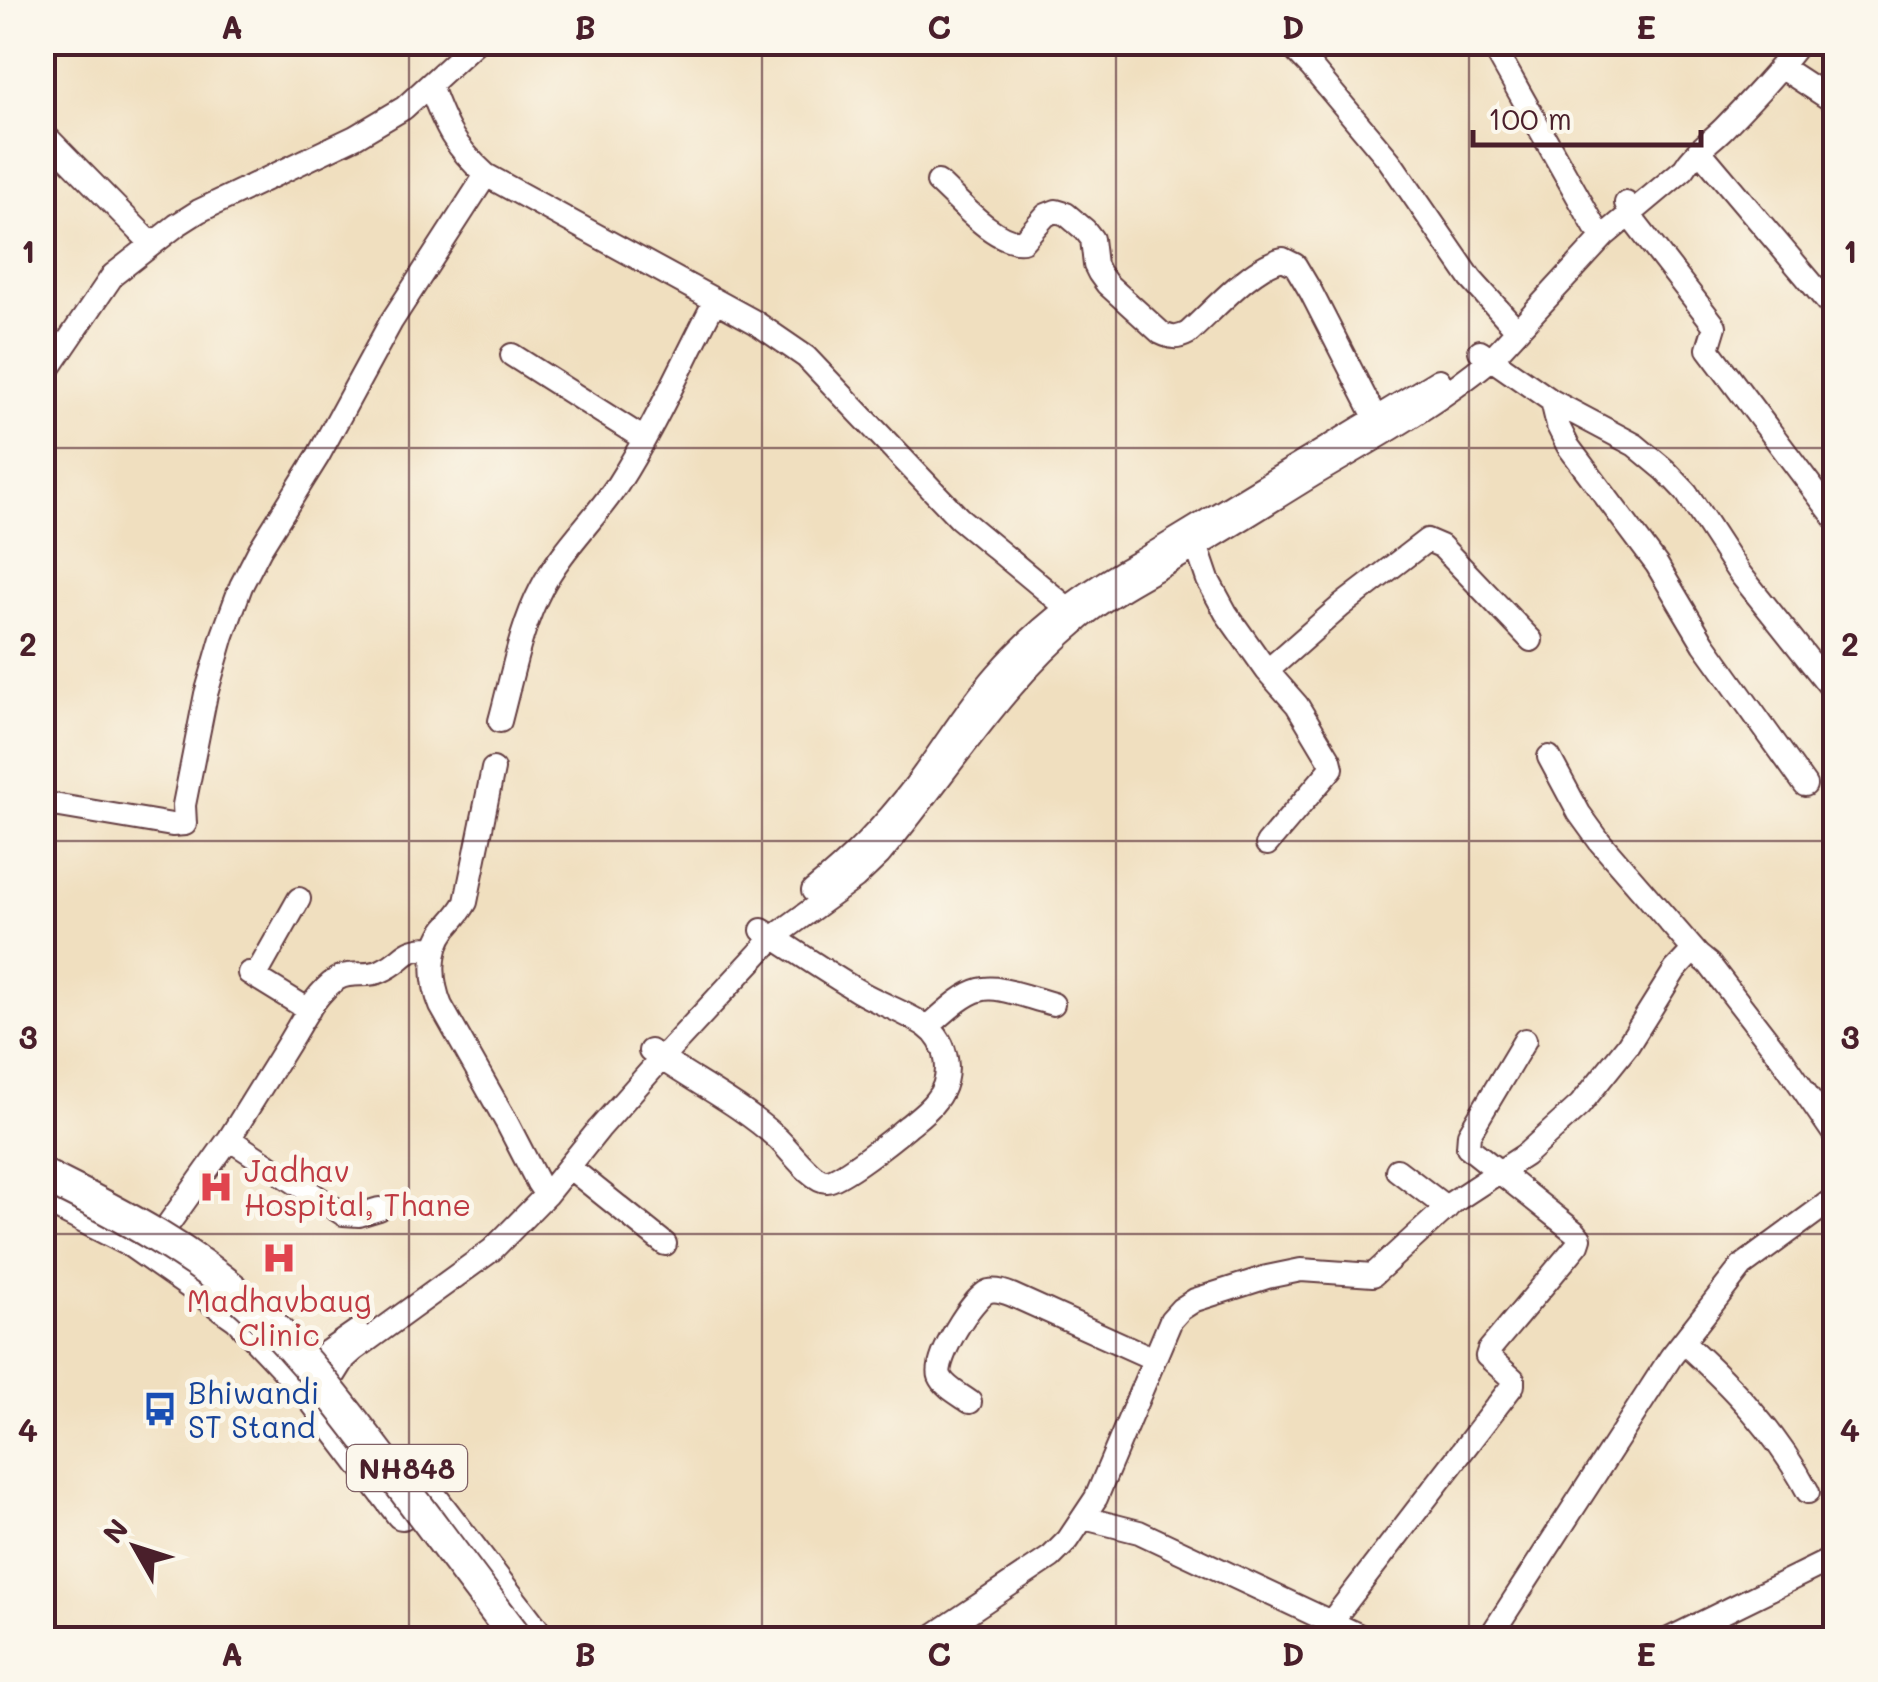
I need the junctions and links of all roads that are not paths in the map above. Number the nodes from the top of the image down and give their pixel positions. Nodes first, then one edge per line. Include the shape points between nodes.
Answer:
1 (476, 42) edge
2 (1287, 42) edge
3 (1490, 42) edge
4 (1800, 42) edge
5 (1781, 66) junction
6 (430, 86) junction
7 (1836, 102) edge
8 (42, 132) edge
9 (1695, 153) junction
10 (486, 175) junction
11 (938, 182) dead end
12 (1629, 208) junction
13 (1596, 228) junction
14 (152, 244) junction
15 (715, 301) junction
16 (1836, 312) edge
17 (1513, 326) junction
18 (512, 355) dead end
19 (1485, 355) junction
20 (42, 379) edge
21 (1552, 402) junction
22 (1376, 419) junction
23 (644, 438) junction
24 (1836, 518) edge
25 (1194, 538) junction
26 (1074, 612) junction
27 (1531, 640) dead end
28 (1267, 672) junction
29 (1836, 694) edge
30 (500, 720) dead end
31 (1549, 757) dead end
32 (493, 769) dead end
33 (1804, 786) dead end
34 (42, 804) edge
35 (1266, 844) dead end
36 (299, 900) dead end
37 (768, 934) junction
38 (436, 948) junction
39 (1698, 955) junction
40 (1052, 1004) dead end
41 (309, 1010) junction
42 (928, 1027) junction
43 (1524, 1040) dead end
44 (656, 1055) junction
45 (1836, 1138) edge
46 (229, 1139) junction
47 (42, 1159) edge
48 (568, 1167) junction
49 (1397, 1170) dead end
50 (1500, 1171) junction
51 (42, 1175) edge
52 (542, 1189) junction
53 (42, 1195) edge
54 (1836, 1197) edge
55 (1447, 1208) junction
56 (380, 1209) dead end
57 (167, 1226) junction
58 (665, 1244) dead end
59 (1682, 1342) junction
60 (1154, 1359) junction
61 (316, 1376) junction
62 (970, 1402) dead end
63 (1808, 1492) dead end
64 (1084, 1518) junction
65 (1836, 1557) edge
66 (1836, 1572) edge
67 (1331, 1622) junction
68 (498, 1640) edge
69 (518, 1640) edge
70 (540, 1640) edge
71 (926, 1640) edge
72 (1369, 1640) edge
73 (1488, 1640) edge
74 (1667, 1640) edge
75 (1694, 1640) edge

1 - 6 street
2 - 17 street via 1389,160 1471,280
3 - 13 street
4 - 5 street
5 - 7 street
5 - 9 street
6 - 10 street via 456,144
6 - 14 street via 355,137 199,211
8 - 14 street
9 - 12 street via 1678,159
9 - 16 street
10 - 15 street
10 - 34 street via 391,322 241,586 206,694 185,824
11 - 22 street via 1014,242 1023,241 1046,215 1074,220 1092,240 1106,284 1170,338 1188,334 1254,274 1283,258 1295,265
12 - 13 street
12 - 17 street
12 - 24 street via 1715,326 1708,349
13 - 17 street
14 - 20 street via 113,275
15 - 23 street
15 - 26 street via 806,357 960,518
17 - 19 street
18 - 23 street
19 - 21 street
19 - 22 street
19 - 25 street via 1461,382 1390,430
21 - 29 street via 1634,445 1665,470
21 - 33 street via 1568,446 1657,565
22 - 25 street
23 - 30 street via 541,588
25 - 26 street via 1096,586
25 - 28 street via 1218,600
26 - 37 street via 1034,636 858,853
27 - 28 street via 1442,546 1427,540
28 - 35 street via 1297,704 1328,755 1326,776
31 - 39 street via 1600,842
32 - 38 street via 466,902
36 - 41 street via 252,975
37 - 42 street
37 - 44 street
38 - 41 street via 414,948 375,974 340,977
38 - 52 street via 434,990 441,1006
39 - 45 street
39 - 50 street via 1690,954 1675,970 1628,1045 1580,1104
40 - 42 street via 978,988
41 - 46 street
42 - 44 street via 944,1047 947,1067 936,1100 886,1144 826,1181 776,1136
43 - 50 street via 1467,1142
44 - 48 street
44 - 52 street
46 - 56 street via 343,1214
46 - 57 street
47 - 57 highway, NH848
48 - 52 street
48 - 58 street
49 - 55 street
50 - 55 street
50 - 67 street via 1576,1233 1578,1244 1489,1350 1513,1385
51 - 69 highway, bridge via 119,1213 257,1311 347,1413
52 - 61 street
53 - 61 highway, NH848 via 132,1241
54 - 59 street via 1742,1266
55 - 60 street via 1373,1275 1301,1270 1194,1300 1171,1320
57 - 61 highway, NH848 via 270,1300
59 - 63 street via 1767,1428
59 - 73 street
60 - 62 street via 1000,1290 989,1291 974,1304 939,1366 946,1384
60 - 64 street
61 - 68 highway, NH848
61 - 70 highway, NH848
64 - 67 street via 1139,1532
64 - 71 street via 1051,1557
65 - 74 street
66 - 75 street
67 - 72 street

